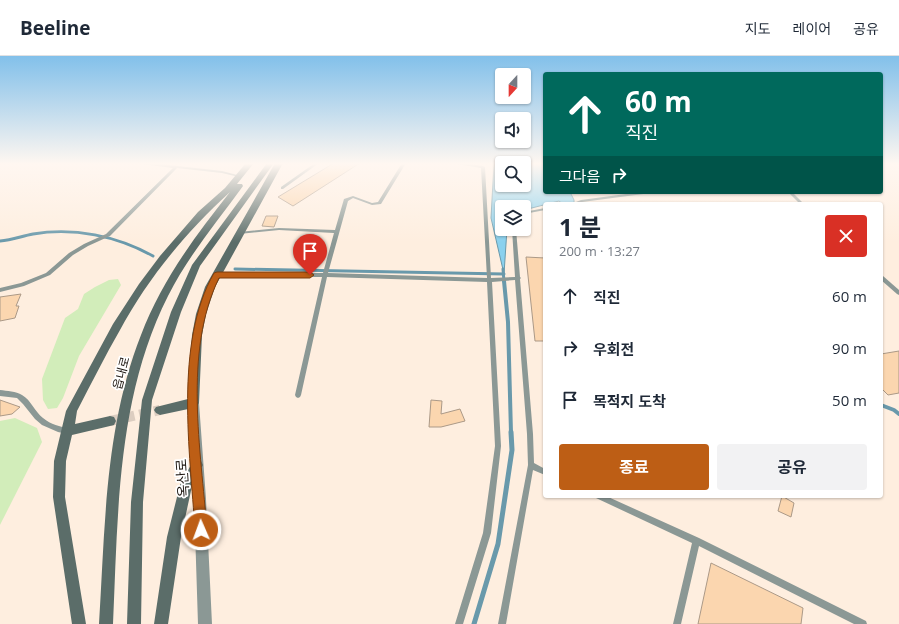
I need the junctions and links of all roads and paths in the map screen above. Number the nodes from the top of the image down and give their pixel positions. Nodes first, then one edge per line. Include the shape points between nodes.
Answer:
1 (153, 190) edge
2 (228, 190) edge
3 (237, 190) edge
4 (251, 190) edge
5 (264, 190) edge
6 (387, 190) edge
7 (484, 190) edge
8 (635, 194) edge
9 (792, 194) edge
10 (578, 202) edge
11 (800, 202) edge
12 (543, 209) edge
13 (531, 212) edge
14 (337, 232) junction
15 (239, 233) junction
16 (515, 236) edge
17 (217, 275) junction
18 (325, 275) junction
19 (519, 278) junction
20 (883, 279) edge
21 (489, 280) junction
22 (0, 290) edge
23 (899, 293) edge
24 (0, 393) edge
25 (298, 395) dead end
26 (193, 403) junction
27 (160, 410) tunnel mouth
28 (110, 421) tunnel mouth
29 (67, 431) junction
30 (197, 465) junction
31 (531, 465) junction
32 (543, 471) edge
33 (602, 498) edge
34 (696, 541) junction
35 (79, 624) edge
36 (106, 624) edge
37 (134, 624) edge
38 (161, 624) edge
39 (205, 624) edge
40 (458, 624) edge
41 (502, 624) edge
42 (677, 624) edge
43 (863, 624) edge

1 - 22 lane via 108,235 71,254 48,274 22,285
2 - 29 street via 201,214 142,286 95,366 72,411
3 - 36 street, 읍내로 via 180,267 162,297 136,363 116,461
4 - 37 street via 196,265 176,312 147,400 137,502
5 - 15 street
6 - 14 lane via 379,203 372,204 353,197 346,200
7 - 21 lane
8 - 10 lane
9 - 11 lane
12 - 13 lane
14 - 15 lane via 279,229
14 - 18 lane
15 - 17 street
16 - 19 lane
17 - 18 lane
17 - 26 street via 201,314 196,335
18 - 21 lane
18 - 25 lane
19 - 21 lane
19 - 31 lane
20 - 23 lane
21 - 40 lane via 498,446 487,533
24 - 29 lane via 19,396 35,415 58,430
26 - 27 street
26 - 30 street, 옥산로
28 - 29 street
29 - 35 street via 60,461 60,497
30 - 38 street via 184,492 174,537
30 - 39 street, 옥산로
31 - 32 lane
31 - 41 lane
33 - 34 lane
34 - 42 lane
34 - 43 lane

